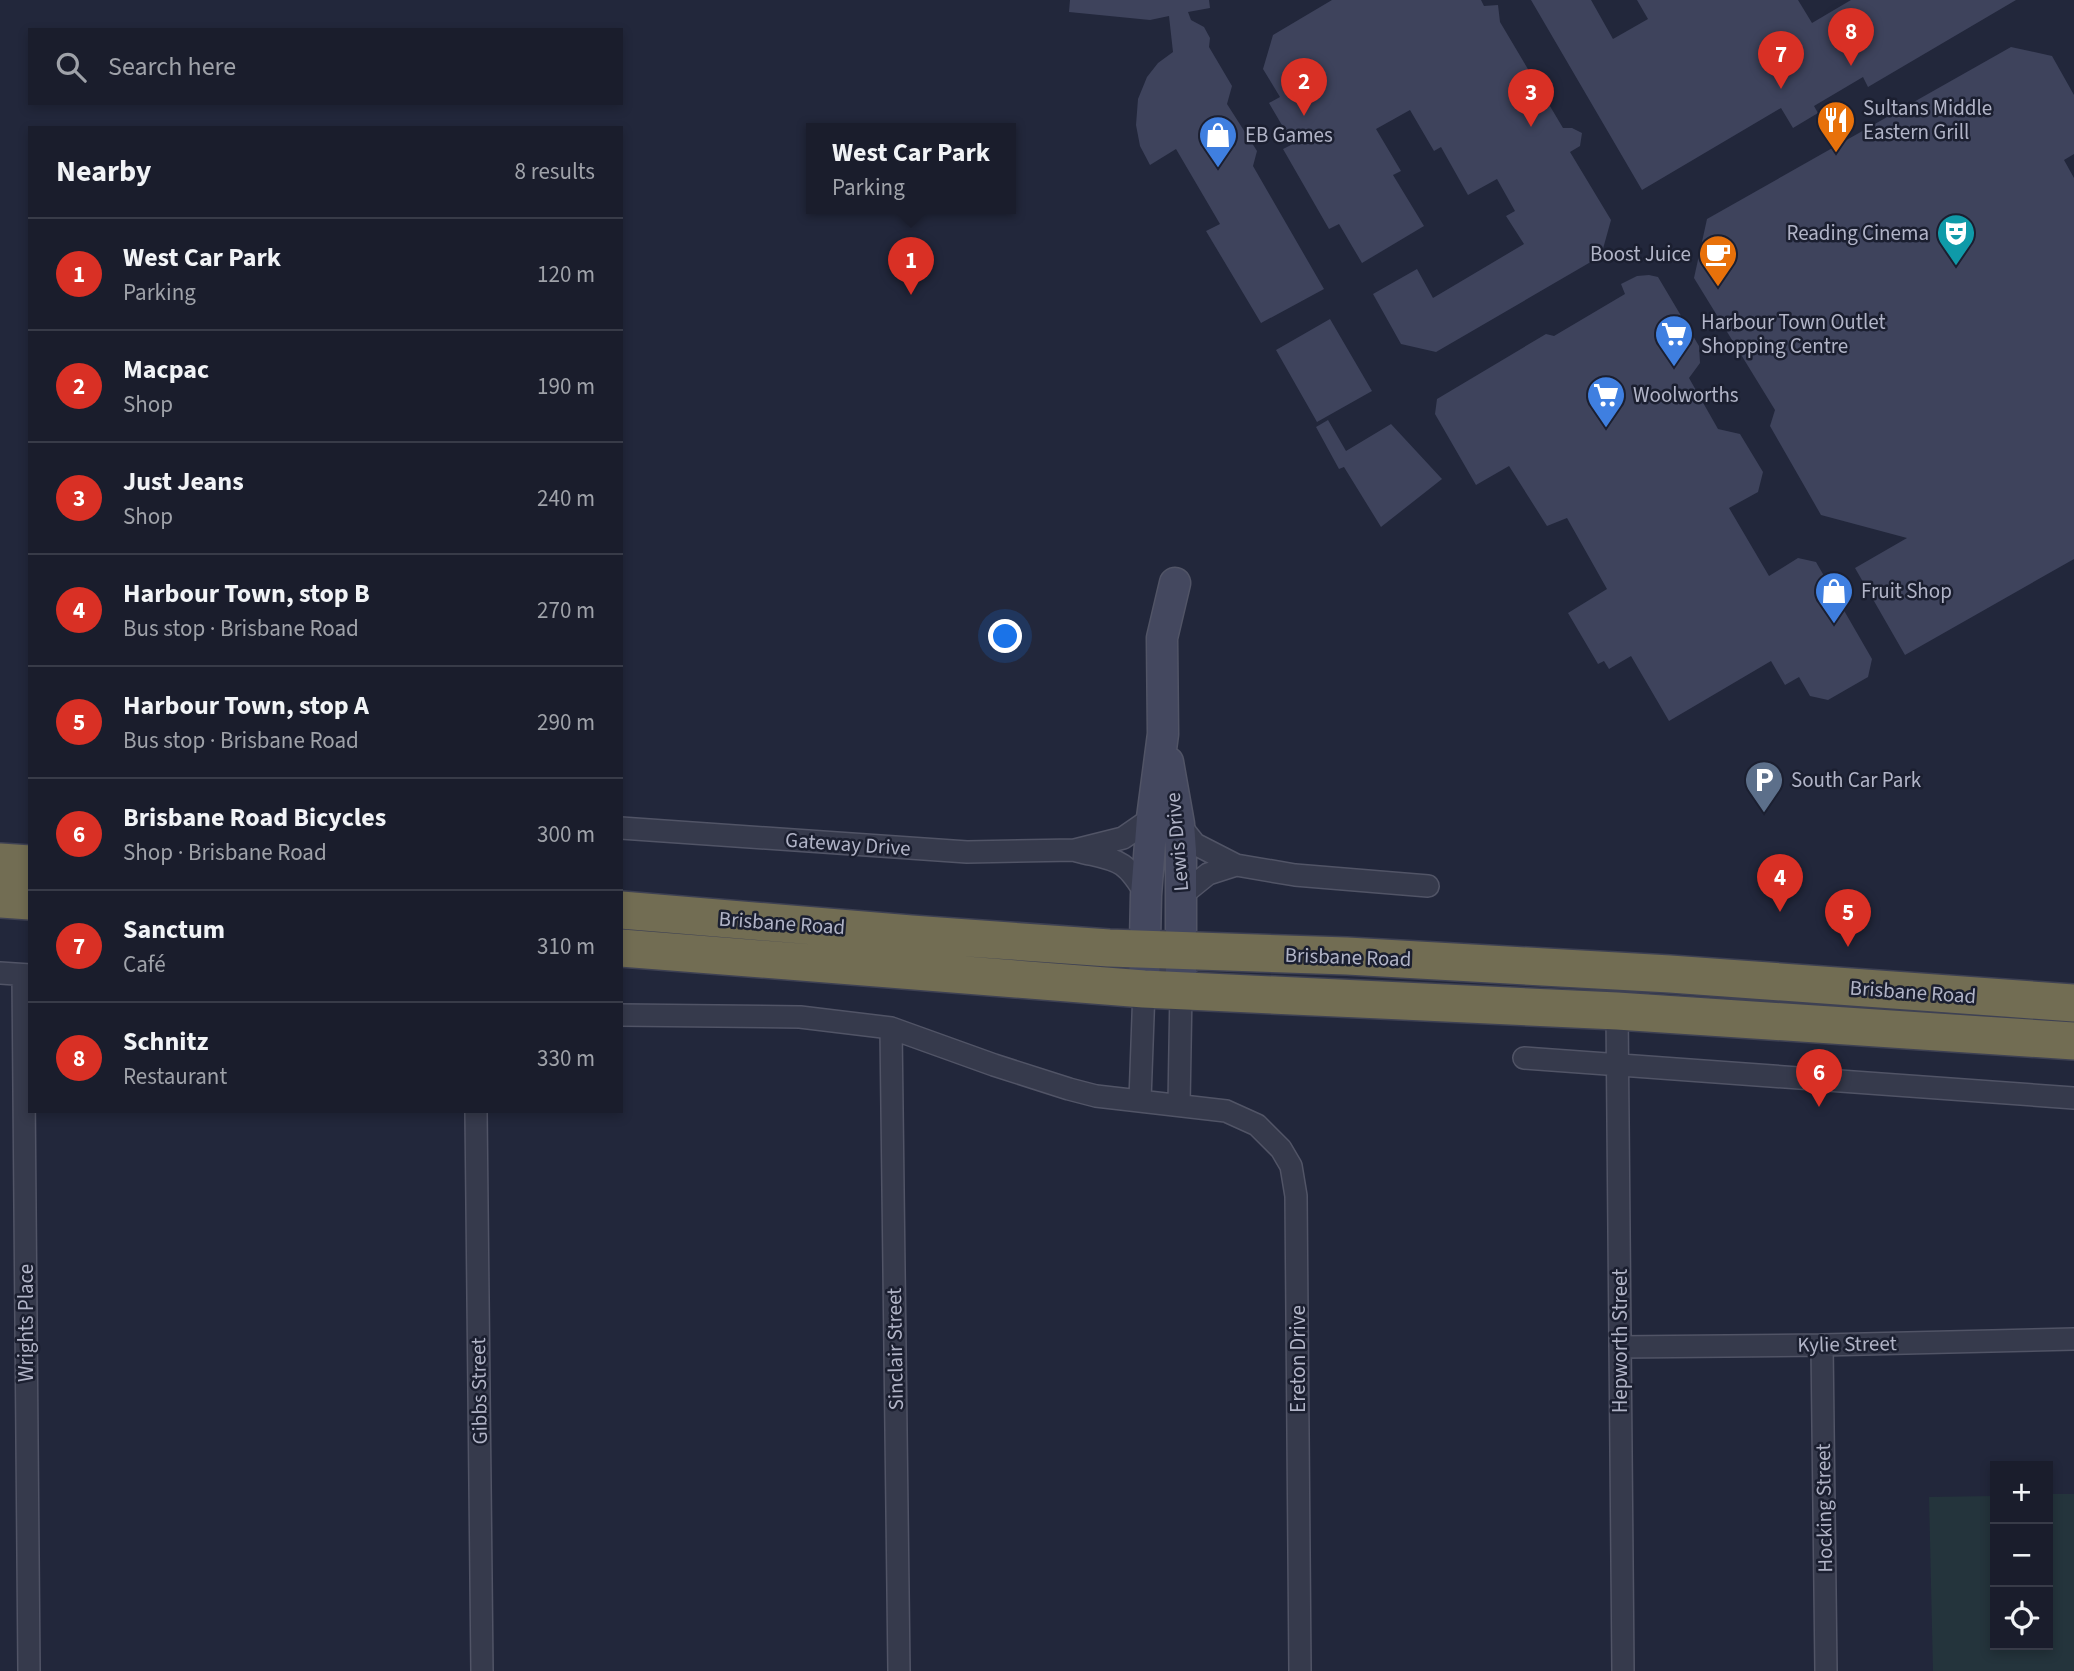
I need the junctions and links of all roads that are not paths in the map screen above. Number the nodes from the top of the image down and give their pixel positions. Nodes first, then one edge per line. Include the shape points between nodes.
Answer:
1 (1175, 583) dead end
2 (1165, 821) junction
3 (623, 828) edge
4 (1075, 850) junction
5 (0, 862) edge
6 (28, 864) edge
7 (1236, 865) junction
8 (1428, 886) dead end
9 (1146, 895) junction
10 (1182, 895) junction
11 (0, 899) edge
12 (28, 901) edge
13 (623, 910) edge
14 (623, 948) edge
15 (1145, 950) junction
16 (1181, 951) junction
17 (0, 973) edge
18 (27, 975) edge
19 (1144, 989) junction
20 (1181, 990) junction
21 (2074, 1003) edge
22 (1617, 1011) junction
23 (623, 1015) edge
24 (891, 1028) junction
25 (2074, 1041) edge
26 (1524, 1058) dead end
27 (1618, 1064) junction
28 (2074, 1098) edge
29 (1140, 1100) junction
30 (1187, 1106) junction
31 (476, 1113) edge
32 (2074, 1339) edge
33 (1822, 1345) junction
34 (1620, 1347) junction
35 (29, 1671) edge
36 (482, 1671) edge
37 (899, 1671) edge
38 (1300, 1671) edge
39 (1623, 1671) edge
40 (1826, 1671) edge

1 - 2 street, Lewis Drive via 1162,638
2 - 4 street, Gateway Drive
2 - 7 street via 1195,844
2 - 9 street, Lewis Drive
2 - 10 street, Lewis Drive
3 - 4 street, Gateway Drive via 967,852
4 - 9 street, Gateway Drive via 1118,861 1135,875
5 - 6 highway
7 - 8 street via 1295,875
7 - 10 street via 1208,874
9 - 15 street, Lewis Drive
10 - 16 street, Lewis Drive
11 - 12 highway
13 - 15 highway, Brisbane Road
14 - 19 highway, Brisbane Road
15 - 16 highway, Brisbane Road
15 - 19 street, Lewis Drive
16 - 20 street, Lewis Drive
16 - 21 highway, Brisbane Road via 1643,972
17 - 18 street
18 - 35 street, Wrights Place
19 - 20 highway, Brisbane Road
19 - 29 street
20 - 22 highway, Brisbane Road
20 - 30 street
22 - 25 highway, Brisbane Road
22 - 27 street, Hepworth Street
23 - 24 street via 800,1017
24 - 29 street via 1069,1090
24 - 37 street, Sinclair Street
26 - 27 street
27 - 28 street
27 - 34 street, Hepworth Street
29 - 30 street
30 - 38 street, Ereton Drive via 1226,1111 1257,1125 1282,1149 1294,1180
31 - 36 street, Gibbs Street
32 - 33 street, Kylie Street
33 - 34 street, Kylie Street
33 - 40 street, Hocking Street
34 - 39 street, Hepworth Street

